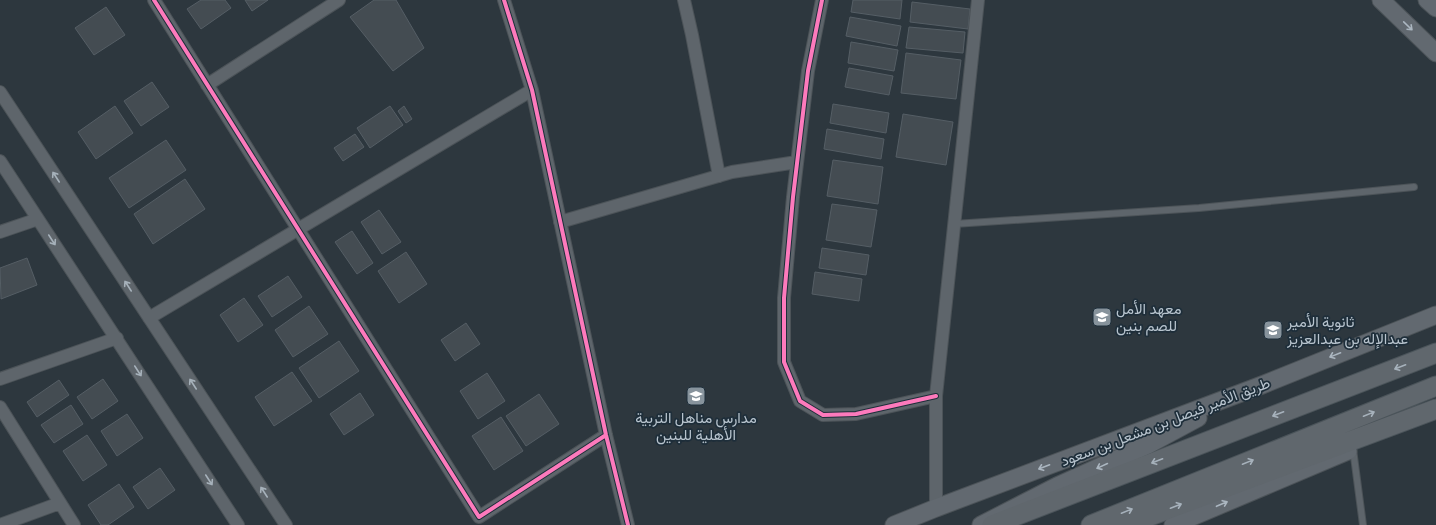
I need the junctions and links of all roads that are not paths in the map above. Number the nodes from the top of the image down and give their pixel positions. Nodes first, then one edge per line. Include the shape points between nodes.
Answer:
1 (154, 0) edge
2 (339, 0) edge
3 (504, 0) edge
4 (684, 0) edge
5 (822, 0) edge
6 (978, 0) edge
7 (1381, 0) edge
8 (1427, 0) edge
9 (1436, 8) edge
10 (1436, 53) edge
11 (207, 85) junction
12 (532, 90) junction
13 (0, 92) edge
14 (0, 161) edge
15 (797, 162) junction
16 (719, 176) junction
17 (1414, 187) dead end
18 (38, 219) junction
19 (560, 222) junction
20 (954, 224) junction
21 (298, 230) junction
22 (0, 232) edge
23 (1436, 315) edge
24 (149, 318) junction
25 (117, 338) junction
26 (1436, 353) edge
27 (0, 379) edge
28 (1262, 384) junction
29 (1436, 386) edge
30 (936, 396) junction
31 (0, 408) edge
32 (1436, 409) edge
33 (1436, 414) edge
34 (606, 435) junction
35 (1353, 449) junction
36 (60, 503) junction
37 (936, 508) junction
38 (0, 525) edge
39 (74, 525) edge
40 (238, 525) edge
41 (286, 525) edge
42 (628, 525) edge
43 (894, 525) edge
44 (981, 525) edge
45 (992, 525) edge
46 (1091, 525) edge
47 (1126, 525) edge
48 (1173, 525) edge
49 (1363, 525) edge

1 - 11 street
2 - 11 street
3 - 12 street
4 - 16 street
5 - 15 street via 808,71
6 - 20 street
7 -> 10 main road
8 - 9 main road
11 - 21 street
12 - 19 street
12 - 21 street
24 -> 13 street
14 - 18 street
15 - 16 street
15 - 30 street via 784,298 784,362 800,401 823,415 856,414
16 - 19 street
17 - 20 lane via 1199,208
18 - 22 street
18 -> 25 street
19 - 34 street
20 - 30 street
21 - 24 street
21 - 34 street via 479,517
23 -> 28 main road, طريق الأمير فيصل بن مشعل بن سعود
41 -> 24 street
25 - 27 street
25 -> 40 street
26 -> 45 main road
28 -> 37 main road, طريق الأمير فيصل بن مشعل بن سعود
28 -> 44 main road via 1148,445 1057,486
46 -> 29 main road
30 - 37 street
31 - 36 street
47 -> 32 main road
33 - 35 main road
34 - 42 street
48 -> 35 main road
35 - 49 lane
36 - 38 street
36 - 39 street
37 - 43 main road, طريق الأمير فيصل بن مشعل بن سعود

